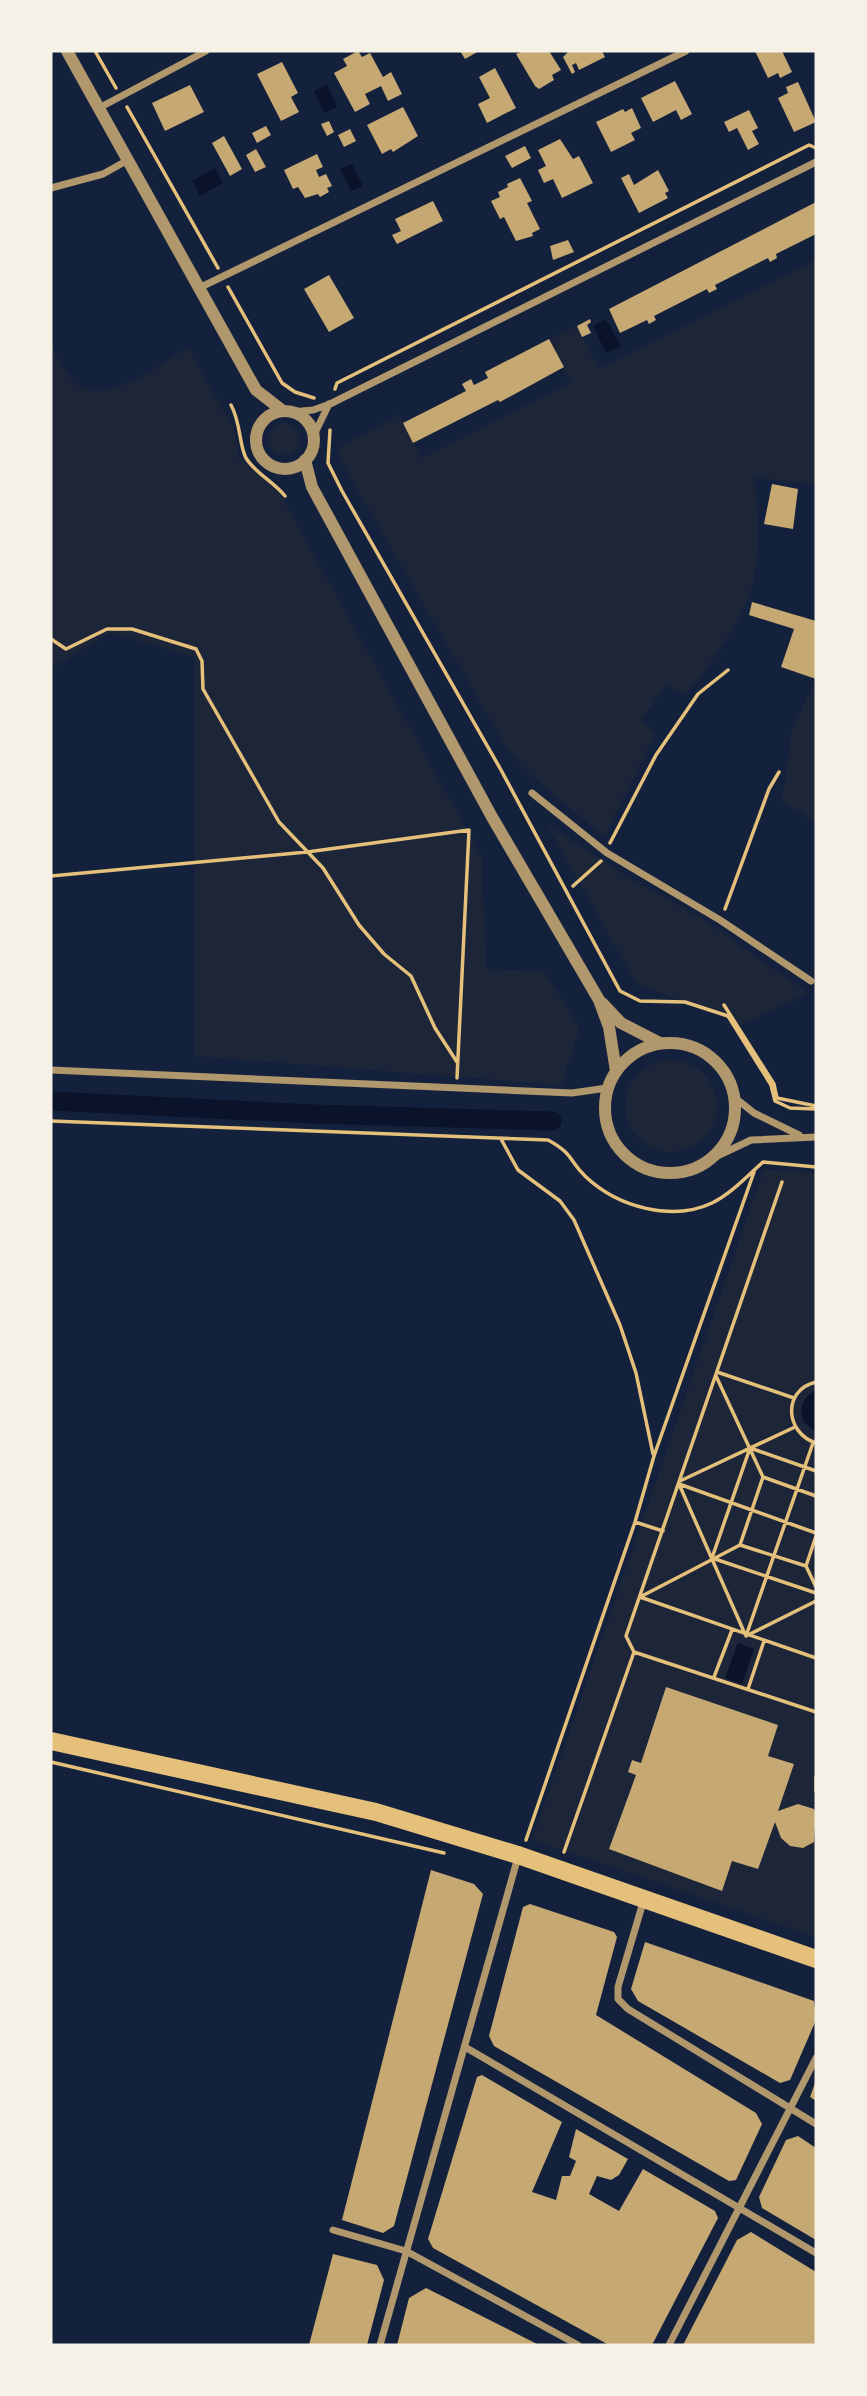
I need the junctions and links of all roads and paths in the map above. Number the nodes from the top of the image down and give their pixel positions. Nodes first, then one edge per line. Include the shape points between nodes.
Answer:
1 (66, 51) edge
2 (95, 51) edge
3 (206, 51) edge
4 (686, 51) edge
5 (120, 94) junction
6 (99, 108) junction
7 (816, 148) edge
8 (128, 160) junction
9 (816, 162) edge
10 (51, 188) edge
11 (223, 276) junction
12 (199, 288) junction
13 (334, 392) dead end
14 (259, 395) junction
15 (327, 400) junction
16 (231, 405) dead end
17 (288, 411) junction
18 (324, 415) junction
19 (261, 423) junction
20 (314, 435) junction
21 (305, 460) junction
22 (287, 469) junction
23 (307, 479) junction
24 (285, 496) dead end
25 (51, 639) edge
26 (728, 670) dead end
27 (779, 772) dead end
28 (532, 793) dead end
29 (307, 852) junction
30 (607, 853) junction
31 (51, 876) edge
32 (573, 886) dead end
33 (720, 920) junction
34 (811, 981) dead end
35 (599, 1000) junction
36 (724, 1005) dead end
37 (660, 1044) junction
38 (457, 1064) junction
39 (51, 1070) edge
40 (616, 1071) junction
41 (457, 1088) junction
42 (607, 1088) junction
43 (734, 1097) junction
44 (816, 1108) edge
45 (51, 1121) edge
46 (803, 1136) junction
47 (816, 1137) edge
48 (501, 1138) junction
49 (711, 1159) junction
50 (816, 1167) edge
51 (754, 1169) junction
52 (782, 1182) dead end
53 (717, 1374) junction
54 (816, 1382) edge
55 (794, 1398) junction
56 (795, 1427) junction
57 (815, 1443) edge
58 (750, 1448) junction
59 (654, 1457) junction
60 (805, 1467) junction
61 (816, 1471) edge
62 (763, 1477) junction
63 (679, 1483) junction
64 (797, 1489) junction
65 (816, 1496) edge
66 (731, 1504) junction
67 (752, 1511) junction
68 (635, 1522) junction
69 (785, 1523) junction
70 (663, 1531) junction
71 (816, 1535) edge
72 (740, 1545) junction
73 (774, 1556) junction
74 (712, 1558) junction
75 (806, 1566) junction
76 (767, 1576) junction
77 (816, 1587) edge
78 (816, 1593) edge
79 (640, 1597) junction
80 (816, 1601) edge
81 (732, 1630) junction
82 (746, 1636) junction
83 (764, 1641) junction
84 (634, 1652) junction
85 (816, 1658) edge
86 (714, 1678) junction
87 (748, 1689) junction
88 (816, 1712) edge
89 (51, 1741) edge
90 (51, 1762) edge
91 (816, 1777) edge
92 (816, 1790) edge
93 (522, 1848) junction
94 (564, 1852) dead end
95 (455, 1856) dead end
96 (645, 1896) junction
97 (816, 1959) edge
98 (465, 2047) junction
99 (816, 2058) edge
100 (792, 2110) junction
101 (816, 2124) edge
102 (741, 2210) junction
103 (333, 2230) dead end
104 (406, 2251) junction
105 (816, 2253) edge
106 (562, 2341) edge
107 (380, 2345) edge
108 (578, 2345) edge
109 (669, 2345) edge

1 - 6 street
2 - 5 path
3 - 5 street
4 - 11 street
5 - 6 street
5 - 11 path
6 - 8 street
7 - 13 path via 809,145 337,383
8 - 10 street via 103,174
8 - 12 street
9 - 15 street
11 - 12 street
11 - 15 path via 282,383 316,401
12 - 14 street
14 - 17 street
14 - 19 street
15 - 17 street via 313,410
15 - 18 street
16 - 24 path via 240,421 244,456
17 - 19 street
17 - 20 street via 304,418
18 - 20 street
18 - 44 path via 331,436 328,463 342,491 501,769 620,991 639,1001 685,1002 727,1017 771,1085 775,1101 790,1108
19 - 22 street via 258,451 271,465
20 - 21 street
21 - 22 street
21 - 23 street
22 - 23 street
23 - 35 street via 492,817
25 - 29 path via 66,649 107,629 132,629 196,649 202,661 203,689 279,822
26 - 30 path via 698,694 656,755
27 - 33 path
28 - 30 street
29 - 31 path
29 - 38 path via 323,868 359,925 411,976
29 - 38 path via 469,830
30 - 32 path
30 - 33 street
33 - 34 street
35 - 37 street via 621,1023
35 - 40 street
36 - 44 path via 774,1084 777,1098
37 - 40 street via 635,1052
37 - 43 street via 691,1046 710,1055 724,1070
38 - 41 path
39 - 41 street
40 - 42 street
41 - 42 street via 572,1093
42 - 49 street via 604,1109 608,1129 618,1148 633,1162 652,1171 673,1173
43 - 46 street via 754,1113
43 - 49 street via 730,1134
45 - 48 path
46 - 47 street
46 - 49 street via 751,1140
48 - 51 path via 548,1140 566,1150 585,1176 615,1198 639,1208 688,1211 700,1207 734,1189
48 - 59 path via 519,1170 560,1201 574,1220 620,1325 636,1373
50 - 51 path via 762,1162
51 - 59 path
52 - 53 path
53 - 55 path
53 - 58 path
53 - 63 path
54 - 55 path
55 - 56 path
56 - 57 path
56 - 58 path
57 - 60 path
58 - 60 path
58 - 62 path
58 - 63 path
58 - 66 path
59 - 68 path
60 - 61 path
60 - 64 path
62 - 64 path
62 - 67 path
63 - 66 path
63 - 70 path
63 - 74 path
64 - 65 path
64 - 69 path
66 - 67 path
66 - 74 path
67 - 69 path
67 - 72 path
68 - 70 path
68 - 93 path
69 - 71 path
69 - 73 path
70 - 79 path
71 - 75 path
72 - 73 path
72 - 74 path
73 - 75 path
73 - 76 path
74 - 76 path
74 - 79 path
74 - 82 path
75 - 77 path
76 - 78 path
76 - 82 path
79 - 81 path
79 - 84 path via 626,1636
80 - 82 path
81 - 82 path
81 - 86 path
82 - 83 path
83 - 85 path
83 - 87 path
84 - 86 path
84 - 94 path
86 - 87 path
87 - 88 path
89 - 93 main road
90 - 95 path
91 - 92 path
93 - 96 main road
93 - 98 street
96 - 97 main road
96 - 100 street via 618,1999
98 - 102 street
98 - 104 street
99 - 100 street
100 - 101 street
100 - 102 street
102 - 105 street
102 - 109 street
103 - 104 street
104 - 106 street
104 - 107 street
106 - 108 street

